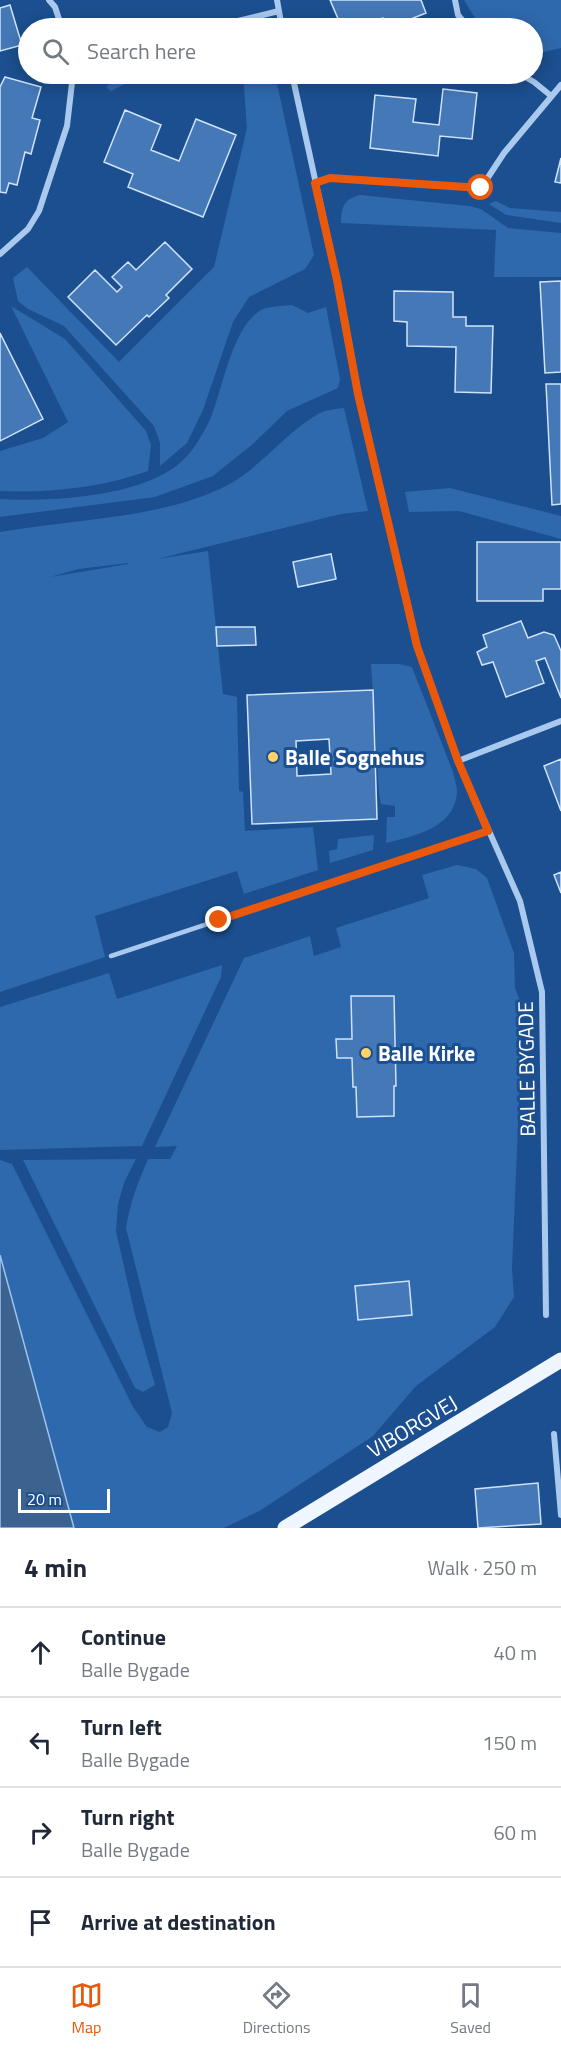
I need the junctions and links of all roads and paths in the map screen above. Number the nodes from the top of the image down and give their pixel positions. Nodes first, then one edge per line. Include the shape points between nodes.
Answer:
1 (49, 0) edge
2 (277, 0) edge
3 (455, 0) edge
4 (279, 11) junction
5 (59, 18) edge
6 (250, 18) edge
7 (280, 18) edge
8 (461, 18) edge
9 (72, 84) edge
10 (294, 84) edge
11 (536, 84) edge
12 (561, 85) edge
13 (550, 95) junction
14 (315, 183) junction
15 (0, 254) edge
16 (561, 721) edge
17 (458, 761) junction
18 (488, 831) junction
19 (111, 956) dead end
20 (546, 1315) dead end
21 (561, 1359) edge
22 (554, 1434) dead end
23 (561, 1515) edge
24 (285, 1528) edge

1 - 5 street
2 - 4 street
3 - 8 street
4 - 6 street
4 - 7 street
9 - 15 street via 67,126 39,211 28,229
10 - 14 street, BALLE BYGADE
11 - 13 street
12 - 13 street
13 - 14 street via 481,188 330,178
14 - 17 street, BALLE BYGADE via 358,394 417,646
16 - 17 street
17 - 18 street, BALLE BYGADE
18 - 19 lane
18 - 20 street, BALLE BYGADE via 520,901 542,992
21 - 24 main road, VIBORGVEJ
22 - 23 street

